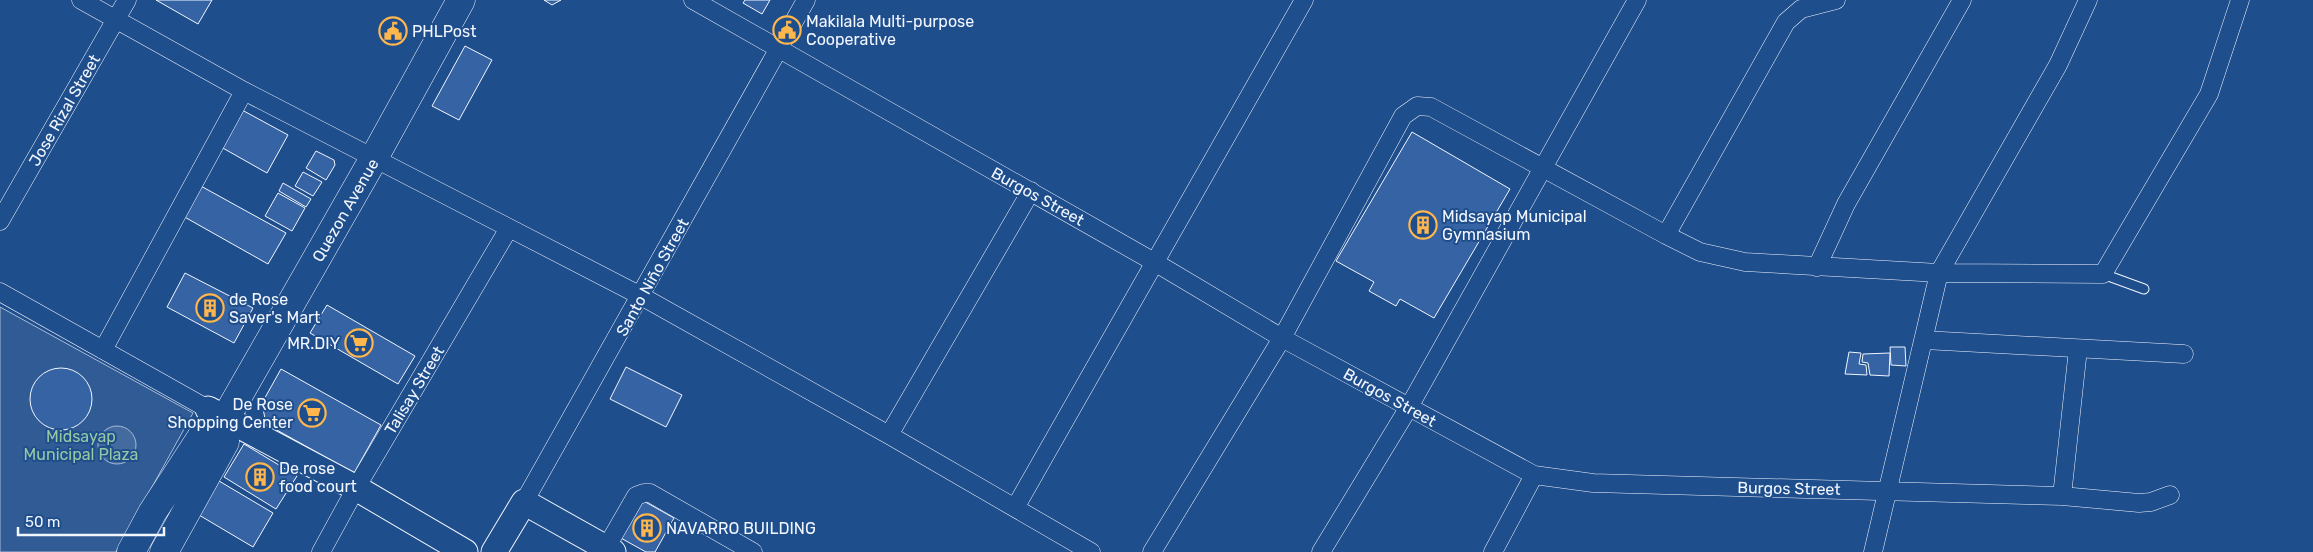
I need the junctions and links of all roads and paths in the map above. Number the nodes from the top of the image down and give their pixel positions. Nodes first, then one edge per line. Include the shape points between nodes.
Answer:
1 (81, 0) edge
2 (127, 0) edge
3 (461, 0) edge
4 (693, 0) edge
5 (806, 0) edge
6 (1304, 0) edge
7 (1637, 0) edge
8 (1836, 0) edge
9 (1962, 0) edge
10 (2088, 0) edge
11 (2240, 0) edge
12 (116, 20) junction
13 (779, 50) junction
14 (244, 91) junction
15 (374, 158) junction
16 (1542, 169) junction
17 (1031, 191) junction
18 (0, 221) edge
19 (509, 228) junction
20 (1666, 235) junction
21 (1156, 263) junction
22 (1816, 267) junction
23 (1939, 273) junction
24 (2104, 274) junction
25 (2144, 289) dead end
26 (0, 292) edge
27 (641, 296) junction
28 (1282, 338) junction
29 (1924, 340) junction
30 (2078, 349) junction
31 (103, 350) junction
32 (2184, 354) dead end
33 (1409, 407) junction
34 (217, 414) junction
35 (889, 435) junction
36 (1534, 475) junction
37 (356, 488) junction
38 (1889, 490) junction
39 (2170, 495) dead end
40 (2062, 496) junction
41 (524, 502) junction
42 (1015, 508) junction
43 (610, 550) edge
44 (131, 552) edge
45 (164, 552) edge
46 (321, 552) edge
47 (465, 552) edge
48 (494, 552) edge
49 (753, 552) edge
50 (1091, 552) edge
51 (1152, 552) edge
52 (1321, 552) edge
53 (1493, 552) edge
54 (1873, 552) edge

1 - 12 street
2 - 12 street, Jose Rizal Street
3 - 15 main road, Quezon Avenue
4 - 13 street, Burgos Street
5 - 13 street, Santo Niño Street
6 - 21 street
7 - 16 street
8 - 20 street via 1801,9 1786,22
9 - 22 street via 1846,204
10 - 23 street via 2058,65
11 - 24 street via 2208,94
12 - 14 street
12 - 18 street, Jose Rizal Street
13 - 17 street, Burgos Street
13 - 27 street, Santo Niño Street
14 - 15 street
14 - 31 street
15 - 19 street
15 - 34 main road, Quezon Avenue
16 - 20 street
16 - 28 street via 1431,107 1418,106 1403,116
16 - 33 street
17 - 21 street, Burgos Street
17 - 35 street
19 - 27 street
19 - 37 street, Talisay Street
20 - 22 street via 1700,252 1720,257
21 - 28 street, Burgos Street
21 - 42 street
22 - 23 street
23 - 24 street
23 - 29 street
24 - 25 lane
26 - 31 street
27 - 35 street
27 - 41 street, Santo Niño Street
28 - 33 street, Burgos Street
28 - 51 street
29 - 30 street
29 - 38 street
30 - 32 street
30 - 40 street
31 - 34 street
33 - 36 street, Burgos Street
33 - 52 street
34 - 37 main road
34 - 44 main road, Quezon Avenue
34 - 45 main road, Quezon Avenue via 225,442
35 - 42 street
36 - 38 street, Burgos Street via 1637,485
36 - 53 street
37 - 46 street, Talisay Street
37 - 47 main road
38 - 40 street, Burgos Street
38 - 54 street
39 - 40 street, Burgos Street via 2138,503
41 - 43 main road
41 - 48 main road, Santo Niño Street
42 - 50 street
43 - 49 street via 636,496 650,493

